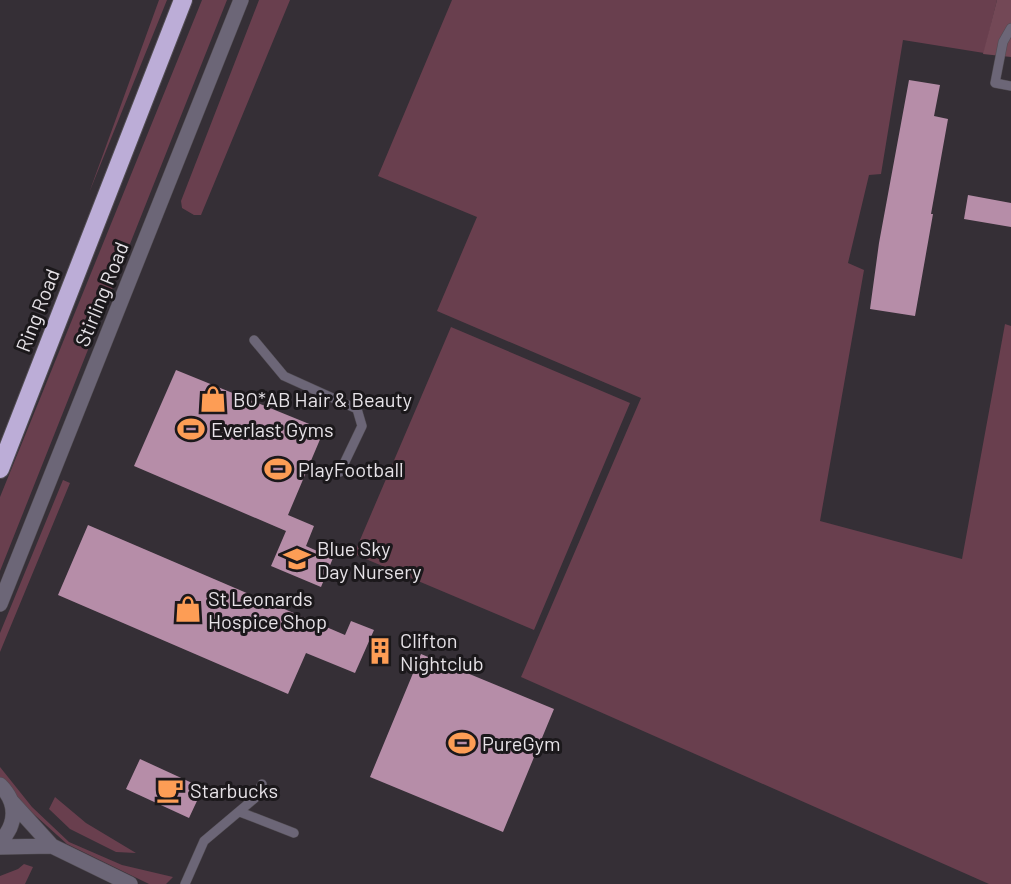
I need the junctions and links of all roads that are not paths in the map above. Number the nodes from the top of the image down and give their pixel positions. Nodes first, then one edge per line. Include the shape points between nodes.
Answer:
1 (183, 0) edge
2 (241, 0) edge
3 (1011, 28) edge
4 (1011, 86) edge
5 (254, 340) dead end
6 (0, 469) edge
7 (340, 472) dead end
8 (0, 604) edge
9 (262, 784) dead end
10 (0, 785) edge
11 (12, 802) junction
12 (240, 812) junction
13 (294, 833) dead end
14 (0, 844) edge
15 (52, 846) junction
16 (130, 884) edge
17 (186, 884) edge

1 - 6 highway, Ring Road
2 - 8 street, Stirling Road
3 - 4 lane via 1003,42 994,83
5 - 7 lane via 284,376 357,409 362,426
9 - 12 lane via 255,798
10 - 11 street
11 - 14 street via 12,824
11 - 15 street
12 - 13 lane
12 - 17 lane via 204,841
14 - 15 street
15 - 16 street

